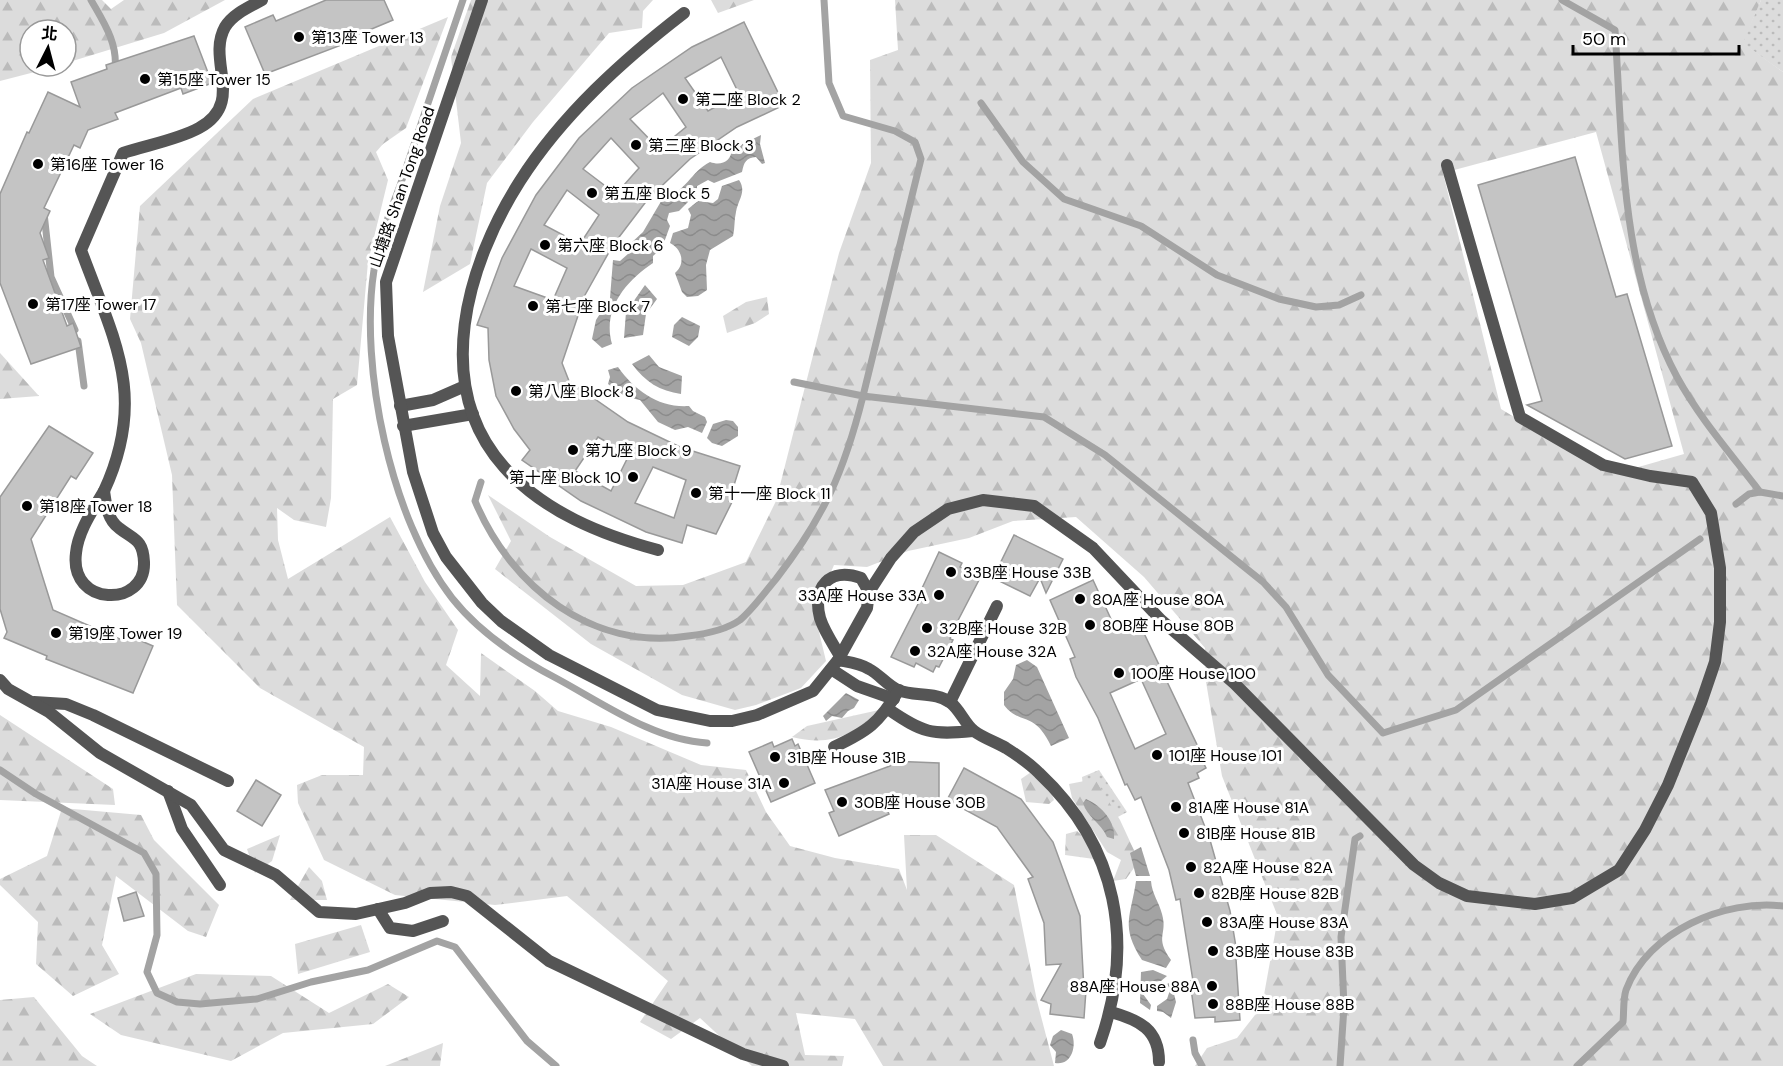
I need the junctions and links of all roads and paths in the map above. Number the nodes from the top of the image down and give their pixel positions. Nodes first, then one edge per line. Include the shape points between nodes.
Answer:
1 (262, 0) edge
2 (482, 0) edge
3 (684, 13) dead end
4 (1447, 165) dead end
5 (465, 386) junction
6 (400, 406) junction
7 (473, 414) junction
8 (403, 426) junction
9 (104, 490) junction
10 (658, 550) dead end
11 (869, 592) junction
12 (997, 606) dead end
13 (836, 662) junction
14 (0, 680) edge
15 (893, 699) junction
16 (34, 702) junction
17 (950, 702) junction
18 (974, 731) junction
19 (834, 747) dead end
20 (228, 781) dead end
21 (168, 791) junction
22 (220, 885) dead end
23 (378, 909) junction
24 (443, 921) dead end
25 (1111, 1012) junction
26 (1100, 1043) dead end
27 (1159, 1062) dead end
28 (783, 1066) edge

1 - 9 street via 236,15 220,40 225,87 212,118 198,129 123,153 81,250 123,364 126,390 123,442
2 - 6 street, 山塘路 Shan Tong Road via 386,282 388,336
3 - 5 street via 595,90 520,180 479,264 462,347
4 - 11 street, 山塘路 Shan Tong Road via 1520,417 1603,465 1692,482 1711,513 1720,568 1715,662 1668,785 1618,870 1572,898 1535,904 1467,896 1439,883 1414,865 1359,812 1235,684 1161,620 1093,548 1034,506 983,500 948,509 914,532
5 - 6 street via 433,400
5 - 7 street
6 - 8 street, 山塘路 Shan Tong Road
7 - 8 street
7 - 10 street via 486,442 505,468 538,497 615,538
8 - 13 street, 山塘路 Shan Tong Road via 422,503 446,557 462,581 501,621 549,655 657,710 710,721 757,715 813,691
9 - 9 street via 80,536 76,570 83,584 96,593 112,596 127,592 139,581 144,567 143,551 135,537 117,527 106,510
11 - 13 street, 山塘路 Shan Tong Road via 867,608
11 - 13 street via 861,578 848,573 834,575 822,585 818,599 820,618
12 - 17 street
13 - 15 street via 857,686
13 - 15 street via 868,668
14 - 16 street via 8,689
15 - 17 street via 924,693
15 - 18 street via 916,728 945,734
15 - 19 street via 883,717
16 - 20 street via 66,704 93,714
16 - 21 street via 100,753
17 - 18 street
18 - 25 street via 1007,748 1038,771 1064,798 1090,838 1114,899 1119,937 1118,975
21 - 22 street via 182,829
21 - 23 street via 191,805 225,850 276,875 319,912 356,914
23 - 24 street via 390,928 413,931
23 - 28 street via 430,893 450,892 467,897 549,960 743,1054
25 - 26 street
25 - 27 street via 1136,1020 1150,1031 1156,1040

